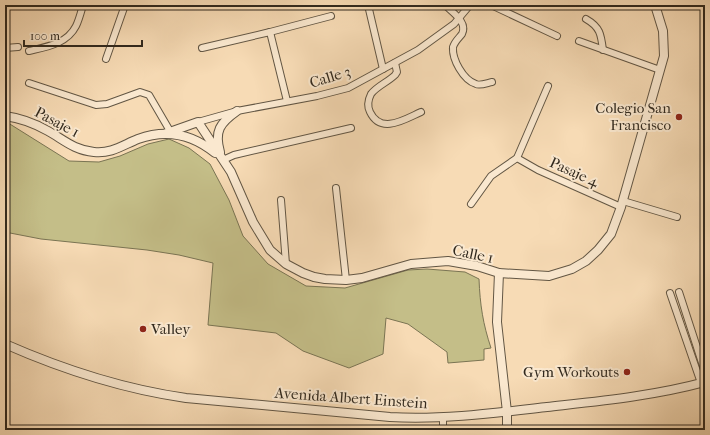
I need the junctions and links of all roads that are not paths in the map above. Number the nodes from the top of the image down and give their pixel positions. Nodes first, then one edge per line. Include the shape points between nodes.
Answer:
1 (83, 5) edge
2 (125, 5) edge
3 (368, 5) edge
4 (446, 5) edge
5 (470, 5) edge
6 (491, 5) edge
7 (655, 5) edge
8 (330, 16) dead end
9 (458, 18) junction
10 (586, 19) dead end
11 (270, 32) junction
12 (557, 36) dead end
13 (579, 41) dead end
14 (18, 47) dead end
15 (5, 48) edge
16 (202, 48) dead end
17 (603, 50) junction
18 (29, 51) dead end
19 (106, 59) dead end
20 (395, 63) junction
21 (383, 69) junction
22 (660, 70) junction
23 (492, 82) dead end
24 (29, 83) dead end
25 (548, 86) dead end
26 (287, 101) junction
27 (237, 111) junction
28 (421, 112) dead end
29 (5, 116) edge
30 (198, 122) junction
31 (351, 128) dead end
32 (167, 132) junction
33 (517, 158) junction
34 (223, 160) junction
35 (336, 188) dead end
36 (281, 200) dead end
37 (471, 204) dead end
38 (622, 204) junction
39 (677, 217) dead end
40 (286, 264) junction
41 (499, 274) junction
42 (346, 280) junction
43 (670, 292) dead end
44 (679, 292) dead end
45 (5, 344) edge
46 (705, 372) edge
47 (702, 381) edge
48 (507, 412) junction
49 (443, 418) junction
50 (443, 430) edge
51 (507, 430) edge

1 - 18 street via 72,33 54,45
2 - 19 street
3 - 21 street
4 - 9 street
5 - 9 street, Calle 3
6 - 12 street
7 - 22 street, Calle 1 via 664,38 664,56
8 - 11 street
9 - 20 street, Calle 3 via 454,24 418,50
9 - 23 street via 463,26 462,34 453,47 456,63 474,84
10 - 17 street via 595,24 602,35
11 - 16 street
11 - 26 street
13 - 17 street
14 - 15 street
17 - 22 street
20 - 21 street, Calle 3
20 - 28 street via 395,75 375,90 368,102 372,117 378,122 390,124
21 - 26 street, Calle 3 via 348,88
22 - 38 street, Calle 1
24 - 32 street via 96,104 107,104 140,92 149,94
25 - 33 street
26 - 27 street, Calle 3
27 - 30 street, Calle 3
27 - 34 street via 226,118 218,131 217,141
29 - 32 street, Pasaje 1 via 33,123 72,147 95,152 109,152 138,139
30 - 32 street
30 - 34 street, Calle 1
31 - 34 street via 234,155
32 - 34 street via 197,140
33 - 37 street via 491,176
33 - 38 street, Pasaje 4 via 538,170
34 - 40 street, Calle 1 via 260,234 270,250
35 - 42 street
36 - 40 street
38 - 39 street, Pasaje 4
38 - 41 street, Calle 1 via 607,239 592,256 572,269 549,276
40 - 42 street, Calle 1 via 314,278
41 - 42 street, Calle 1 via 477,266 448,261 411,264
41 - 48 street via 497,322
43 - 47 street
44 - 46 street
45 - 49 street, Avenida Albert Einstein via 86,376 159,394 390,417
47 - 48 street, Avenida Albert Einstein via 676,390 639,397
48 - 49 street, Avenida Albert Einstein
48 - 51 street
49 - 50 street

